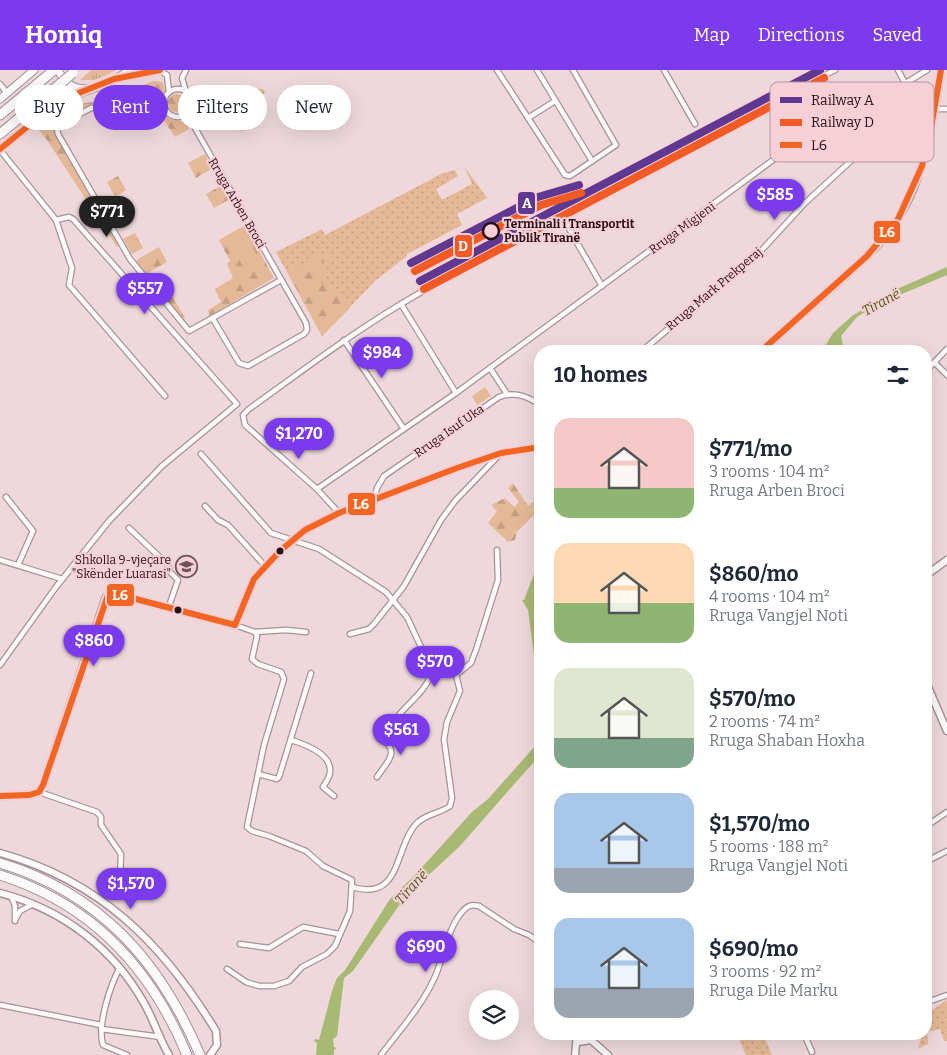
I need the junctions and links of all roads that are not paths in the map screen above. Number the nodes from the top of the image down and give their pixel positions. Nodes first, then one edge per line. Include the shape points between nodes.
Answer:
1 (34, 70) edge
2 (54, 70) edge
3 (58, 70) edge
4 (131, 70) edge
5 (159, 70) edge
6 (186, 70) edge
7 (497, 70) edge
8 (536, 70) edge
9 (573, 70) edge
10 (664, 70) edge
11 (834, 70) edge
12 (898, 70) edge
13 (927, 70) edge
14 (941, 70) edge
15 (75, 72) edge
16 (114, 79) junction
17 (811, 82) edge
18 (904, 82) edge
19 (907, 82) edge
20 (0, 84) edge
21 (102, 85) edge
22 (184, 85) edge
23 (93, 88) edge
24 (93, 89) edge
25 (178, 90) edge
26 (169, 92) joint
27 (7, 93) junction
28 (0, 99) edge
29 (555, 101) junction
30 (770, 104) edge
31 (93, 108) edge
32 (936, 109) junction
33 (947, 109) edge
34 (0, 115) edge
35 (528, 118) junction
36 (934, 118) edge
37 (695, 124) dead end
38 (197, 130) edge
39 (0, 134) edge
40 (0, 150) edge
41 (592, 161) junction
42 (770, 162) edge
43 (849, 162) edge
44 (922, 162) edge
45 (560, 215) junction
46 (56, 220) junction
47 (281, 280) junction
48 (602, 286) junction
49 (401, 304) junction
50 (213, 319) junction
51 (344, 340) junction
52 (649, 345) edge
53 (768, 345) edge
54 (947, 349) edge
55 (935, 362) junction
56 (932, 365) edge
57 (490, 368) junction
58 (947, 375) edge
59 (456, 393) junction
60 (507, 394) junction
61 (165, 396) dead end
62 (534, 402) edge
63 (404, 429) junction
64 (534, 447) edge
65 (501, 453) junction
66 (201, 454) dead end
67 (317, 489) junction
68 (6, 497) dead end
69 (374, 500) junction
70 (205, 506) dead end
71 (339, 514) junction
72 (129, 528) dead end
73 (292, 541) junction
74 (497, 550) dead end
75 (0, 560) edge
76 (947, 560) edge
77 (18, 565) junction
78 (265, 566) junction
79 (932, 571) edge
80 (62, 579) junction
81 (392, 599) junction
82 (169, 606) junction
83 (235, 625) junction
84 (255, 632) junction
85 (306, 632) dead end
86 (350, 634) dead end
87 (433, 664) junction
88 (0, 665) edge
89 (311, 674) dead end
90 (456, 675) junction
91 (932, 696) edge
92 (947, 731) edge
93 (291, 740) junction
94 (258, 774) junction
95 (377, 777) dead end
96 (39, 792) junction
97 (0, 796) edge
98 (334, 796) dead end
99 (947, 812) edge
100 (932, 822) edge
101 (947, 851) edge
102 (0, 852) edge
103 (932, 858) edge
104 (0, 863) edge
105 (0, 875) edge
106 (352, 886) junction
107 (127, 891) dead end
108 (0, 892) edge
109 (10, 895) junction
110 (33, 904) junction
111 (339, 934) junction
112 (534, 940) edge
113 (240, 944) dead end
114 (120, 967) junction
115 (226, 969) dead end
116 (947, 995) edge
117 (932, 1000) edge
118 (0, 1005) edge
119 (101, 1027) junction
120 (161, 1037) junction
121 (582, 1040) edge
122 (592, 1040) edge
123 (807, 1040) edge
124 (578, 1042) joint
125 (199, 1051) edge
126 (812, 1052) dead end
127 (187, 1053) edge
128 (128, 1055) edge
129 (169, 1055) edge
130 (210, 1055) edge
131 (381, 1055) edge
132 (575, 1055) edge
133 (608, 1055) edge

1 - 27 main road
2 - 34 highway
3 - 23 main road via 70,85
4 - 16 main road
5 - 16 main road
5 - 26 street via 167,75
6 - 22 street, Rruga Arben Broci via 182,78
7 - 35 street
8 - 29 street
9 - 41 street via 616,145
10 - 37 street
11 - 17 street
12 - 18 street
13 - 19 street, Rruga Migjeni
14 - 32 main road
15 - 39 highway, bridge
16 - 21 main road
20 - 27 street
24 - 40 main road via 54,105
25 - 26 street
27 - 28 main road
29 - 35 street
29 - 41 street
30 - 45 street
31 - 50 street via 60,125 58,134 130,259 186,330 193,330
32 - 33 street
32 - 36 main road
35 - 41 street via 565,175 570,176
38 - 47 street, Rruga Arben Broci
40 - 46 street
42 - 48 street, Rruga Migjeni
43 - 52 street, Rruga Mark Prekperaj via 804,203 761,251
44 - 53 main road via 911,194 881,243
45 - 48 street
45 - 49 street
46 - 61 street via 72,268 69,286
46 - 80 street via 73,219 237,404 162,466
47 - 50 street
47 - 50 street, Rruga Arben Broci via 307,330 264,358 248,366 239,363
48 - 57 street, Rruga Migjeni
49 - 51 street
49 - 59 street
51 - 63 street
51 - 67 street via 243,415 244,424
54 - 55 street
55 - 56 street
55 - 58 street
57 - 59 street, Rruga Migjeni
57 - 60 street
59 - 63 street, Rruga Migjeni
60 - 62 street via 522,395
60 - 69 street, Rruga Isuf Uka via 476,411 388,473 377,488
63 - 67 street, Rruga Migjeni
64 - 65 main road
65 - 69 main road
65 - 81 street via 455,501 404,586
66 - 73 street via 271,533
67 - 71 street
68 - 77 street via 33,531
69 - 71 main road
70 - 78 street via 218,520 228,525
71 - 73 main road via 305,530
72 - 82 street via 168,565 178,580
73 - 78 main road
73 - 81 street via 311,545 336,558
74 - 90 street via 498,580 476,650 471,663
75 - 77 street
76 - 79 main road
77 - 80 street
78 - 83 main road via 249,589
80 - 88 street
81 - 86 street via 369,629
81 - 87 street via 407,617
82 - 83 main road
82 - 96 main road via 115,592 106,597
83 - 84 street
84 - 85 street
84 - 94 street via 252,659 281,672 284,679
87 - 90 street
87 - 95 street via 425,687 382,739 392,749
89 - 93 street
90 - 106 street via 460,692 444,739 452,798 450,806 418,822 410,832 394,874 381,885 366,891
91 - 92 main road
93 - 94 street via 279,778
93 - 98 street via 324,758 330,769 323,787
94 - 106 street via 247,827 306,851 323,866 352,880
96 - 97 main road
96 - 107 street via 97,812 101,825 121,854 120,880
99 - 100 street
101 - 103 street
102 - 130 main road via 77,883 138,929 167,962 215,1029 217,1041
104 - 125 highway via 61,888 119,930 161,978
105 - 127 highway via 35,888 63,904 119,948 162,1001
106 - 111 street via 350,911
108 - 109 main road
109 - 110 main road
109 - 110 street via 15,906 14,921 20,911
110 - 114 main road via 70,922
111 - 113 street via 304,927 269,948
111 - 115 street via 335,946 327,954 308,963 289,981 260,986 246,982
112 - 131 street via 473,904 463,910 433,982
114 - 119 street
114 - 120 main road via 145,1004
116 - 117 street
118 - 119 street
119 - 120 street
119 - 128 street via 103,1046
120 - 129 main road
121 - 124 main road
122 - 133 main road
123 - 126 street
124 - 132 main road

